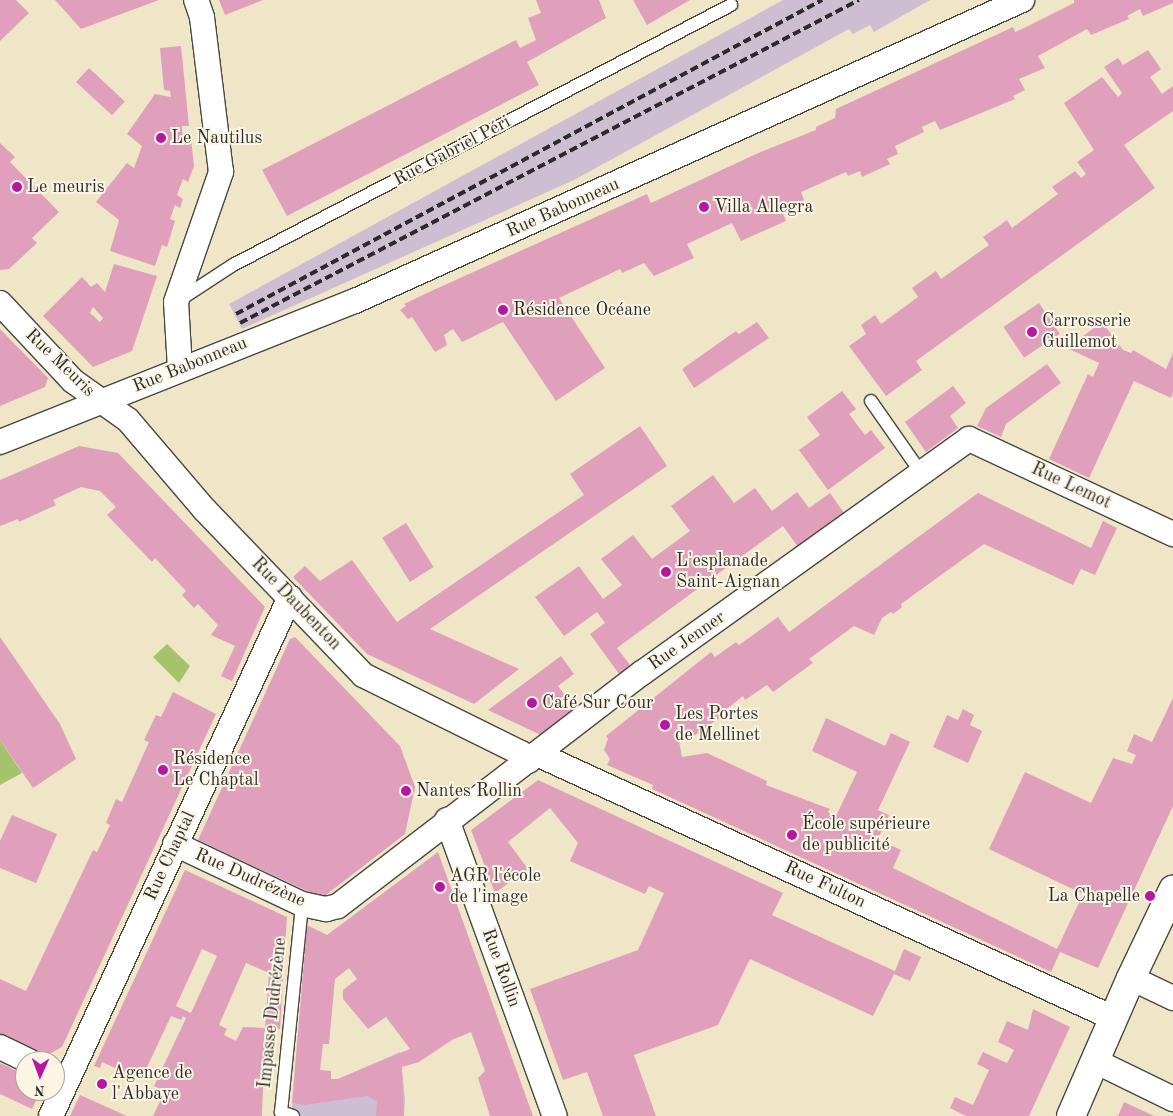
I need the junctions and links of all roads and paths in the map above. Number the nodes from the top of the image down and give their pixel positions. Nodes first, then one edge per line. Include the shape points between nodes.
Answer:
1 (196, 0) edge
2 (1022, 0) edge
3 (731, 5) dead end
4 (176, 302) junction
5 (0, 303) edge
6 (180, 369) junction
7 (871, 400) dead end
8 (99, 402) junction
9 (969, 439) joint
10 (0, 442) edge
11 (922, 474) junction
12 (1173, 534) edge
13 (290, 597) junction
14 (532, 758) junction
15 (447, 820) junction
16 (175, 844) junction
17 (1173, 890) edge
18 (302, 904) junction
19 (1130, 978) junction
20 (1173, 998) edge
21 (1113, 1018) junction
22 (0, 1047) edge
23 (15, 1054) edge
24 (1095, 1061) junction
25 (65, 1068) edge
26 (1173, 1099) edge
27 (55, 1101) edge
28 (51, 1116) edge
29 (294, 1116) edge
30 (555, 1116) edge
31 (1071, 1116) edge

1 - 4 street via 202,17 222,172
2 - 6 street, Rue Babonneau via 355,301
3 - 4 lane, Rue Gabriel Péri via 233,265
4 - 6 street
5 - 8 street, Rue Meuris via 73,381
6 - 8 street, Rue Babonneau
7 - 11 lane
8 - 10 street, Rue Babonneau
8 - 13 street, Rue Daubenton via 128,420 205,510
9 - 11 street, Rue Jenner
9 - 12 street, Rue Lemot
11 - 14 street, Rue Jenner via 642,673
13 - 14 street, Rue Daubenton via 364,675 386,689
13 - 16 street, Rue Chaptal
14 - 15 street, Rue Jenner
14 - 21 street, Rue Fulton
15 - 18 street, Rue Dudrézène via 338,906 326,909
15 - 30 street, Rue Rollin
16 - 18 street, Rue Dudrézène
16 - 25 street, Rue Chaptal
17 - 19 street
18 - 29 lane, Impasse Dudrézène via 281,1112
19 - 20 street
19 - 21 street
21 - 24 street
22 - 23 street
24 - 26 street
24 - 31 street
27 - 28 street, Rue Chaptal

